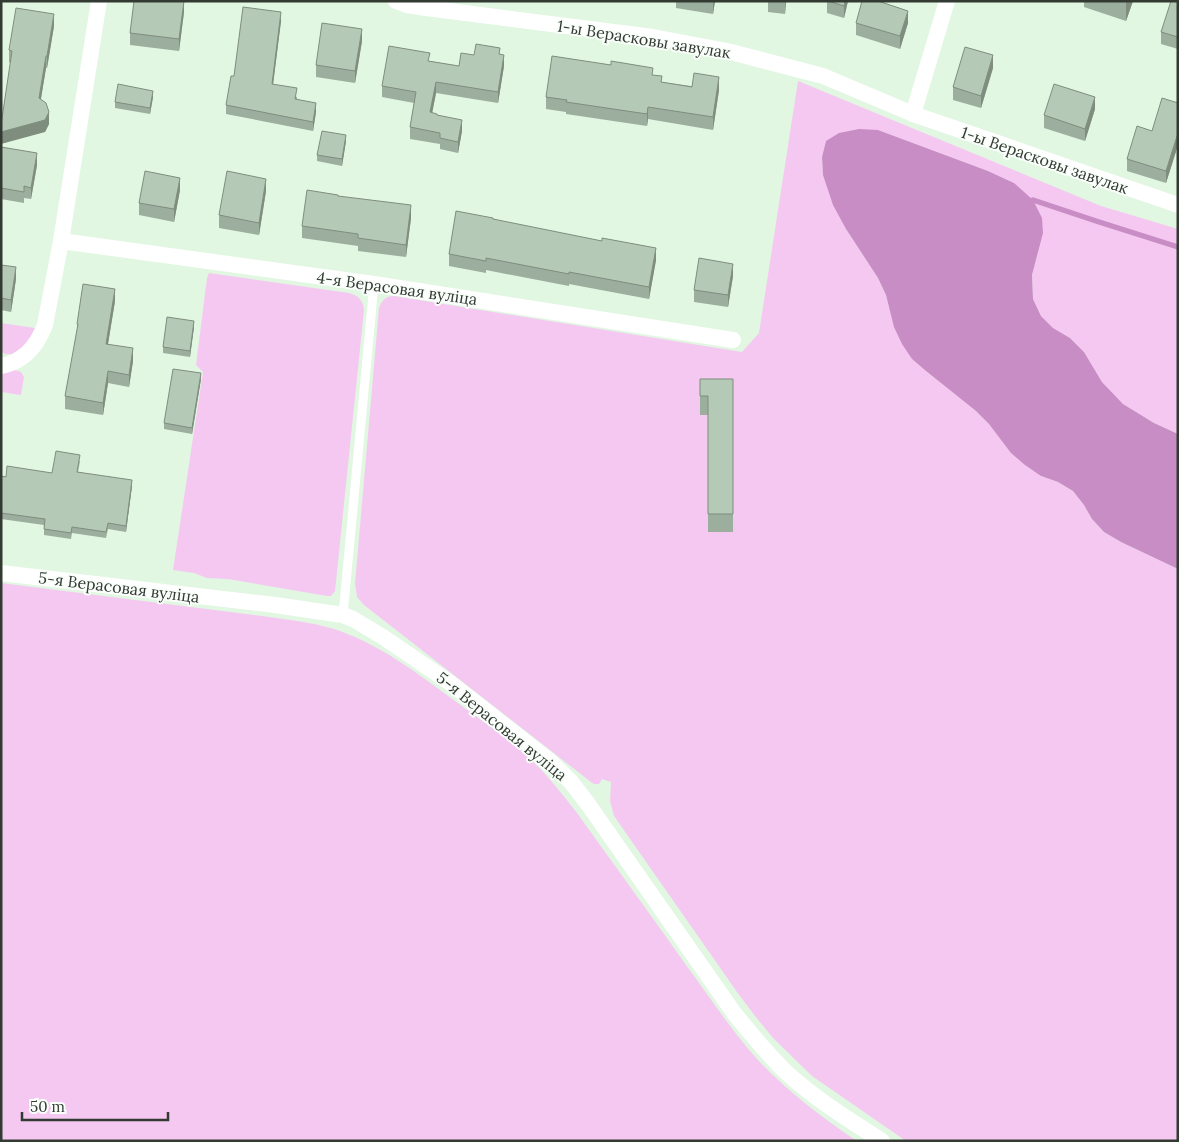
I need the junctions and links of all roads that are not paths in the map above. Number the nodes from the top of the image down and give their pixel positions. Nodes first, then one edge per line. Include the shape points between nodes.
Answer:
1 (99, 1) edge
2 (396, 1) edge
3 (947, 1) edge
4 (913, 114) junction
5 (1178, 205) edge
6 (61, 241) junction
7 (374, 284) junction
8 (733, 340) dead end
9 (1, 366) edge
10 (1, 573) edge
11 (343, 615) junction
12 (882, 1141) edge

1 - 6 street
2 - 4 street, 1-ы Верасковы завулак via 426,8 652,37 727,51 823,76
3 - 4 street
4 - 5 street, 1-ы Верасковы завулак
6 - 7 street, 4-я Верасовая вуліца
6 - 9 street via 40,336 26,354
7 - 8 street, 4-я Верасовая вуліца
7 - 11 lane
10 - 11 street, 5-я Верасовая вуліца
11 - 12 street, 5-я Верасовая вуліца via 384,637 449,682 551,762 588,804 734,1013 760,1045 818,1098

